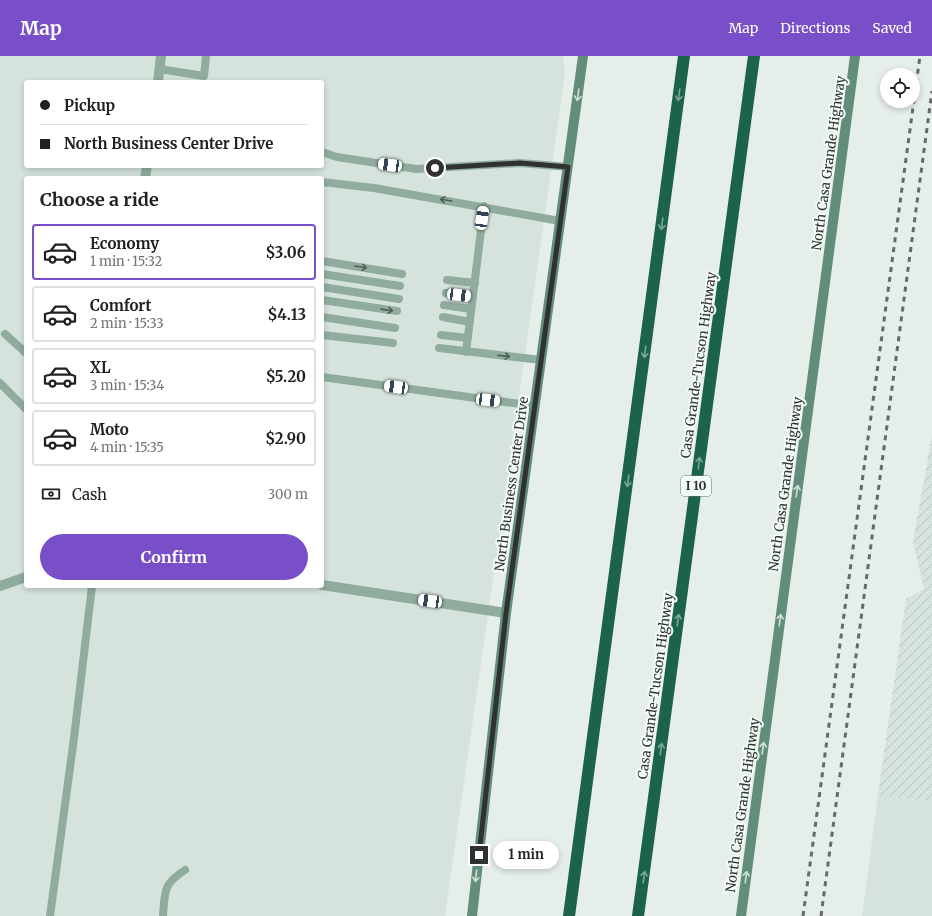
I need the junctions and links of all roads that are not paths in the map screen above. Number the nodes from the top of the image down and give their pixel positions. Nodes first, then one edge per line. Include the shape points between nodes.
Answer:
1 (161, 56) edge
2 (206, 56) edge
3 (684, 56) edge
4 (754, 56) edge
5 (855, 56) edge
6 (583, 57) edge
7 (159, 69) junction
8 (204, 76) junction
9 (158, 80) edge
10 (208, 80) edge
11 (324, 153) edge
12 (568, 167) junction
13 (324, 182) edge
14 (484, 206) junction
15 (560, 221) junction
16 (324, 261) edge
17 (324, 274) edge
18 (402, 274) dead end
19 (447, 280) dead end
20 (475, 283) junction
21 (400, 286) dead end
22 (324, 287) edge
23 (446, 293) dead end
24 (473, 297) junction
25 (399, 299) dead end
26 (324, 300) edge
27 (444, 305) dead end
28 (471, 309) junction
29 (397, 311) dead end
30 (324, 317) edge
31 (443, 317) dead end
32 (470, 322) junction
33 (395, 328) dead end
34 (5, 334) dead end
35 (324, 335) edge
36 (440, 335) dead end
37 (468, 338) junction
38 (394, 343) dead end
39 (439, 348) dead end
40 (24, 351) edge
41 (466, 352) junction
42 (541, 360) junction
43 (324, 377) edge
44 (0, 383) edge
45 (535, 406) junction
46 (24, 407) edge
47 (24, 578) edge
48 (324, 585) edge
49 (0, 586) edge
50 (92, 588) edge
51 (506, 613) junction
52 (185, 870) dead end
53 (50, 916) edge
54 (163, 916) edge
55 (472, 916) edge
56 (569, 916) edge
57 (638, 916) edge
58 (741, 916) edge

1 - 7 street
2 - 8 lane
3 -> 56 highway
57 -> 4 highway, Casa Grande-Tucson Highway / I 10
58 -> 5 main road, North Casa Grande Highway
6 -> 12 main road, North Business Center Drive
7 - 8 lane
7 - 9 street
8 - 10 lane
11 - 12 lane via 416,169 520,163
12 - 15 main road, North Business Center Drive
14 -> 13 lane
14 - 15 lane
14 - 20 lane
15 - 42 main road, North Business Center Drive
16 -> 18 lane
17 - 21 lane
19 - 20 lane
20 - 24 lane
22 - 25 lane
23 - 24 lane
24 - 28 lane
26 -> 29 lane
27 - 28 lane
28 - 32 lane
30 - 33 lane
31 - 32 lane
32 - 37 lane
34 - 40 lane
35 - 38 lane
36 - 37 lane
37 - 41 lane
39 - 41 lane
41 -> 42 lane
42 - 45 main road, North Business Center Drive
43 - 45 lane
44 - 46 lane
45 - 51 main road, North Business Center Drive
47 - 49 street
48 - 51 street
50 - 53 lane
51 -> 55 main road, North Business Center Drive
52 - 54 lane via 172,878 165,891

